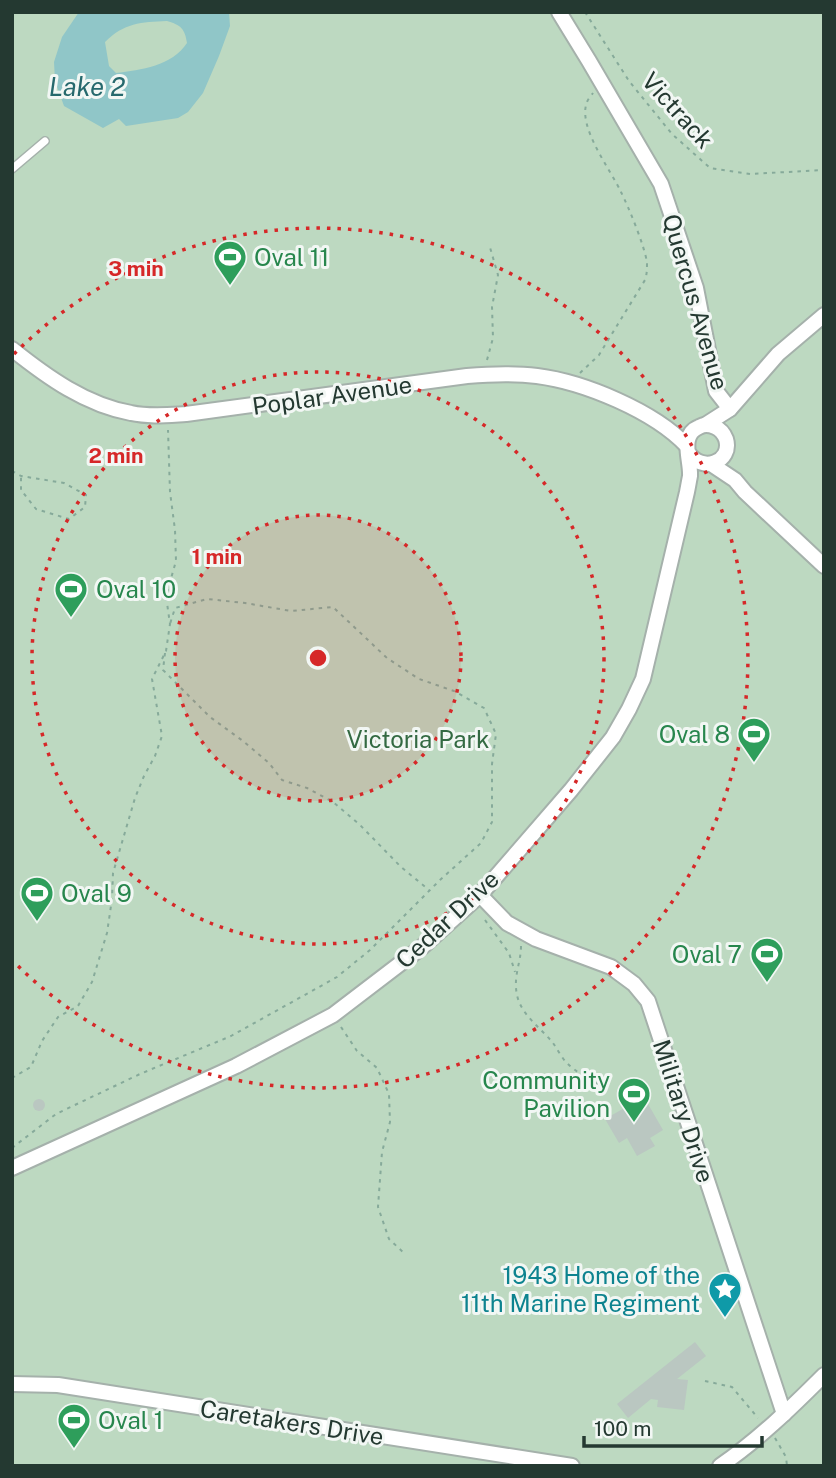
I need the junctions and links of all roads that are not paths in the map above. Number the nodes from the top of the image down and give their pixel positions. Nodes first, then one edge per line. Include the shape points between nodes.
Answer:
1 (559, 12) edge
2 (45, 141) dead end
3 (12, 169) edge
4 (824, 315) edge
5 (12, 349) edge
6 (730, 409) junction
7 (660, 424) junction
8 (703, 426) junction
9 (722, 433) junction
10 (688, 449) junction
11 (725, 452) junction
12 (710, 464) junction
13 (735, 480) junction
14 (687, 492) junction
15 (824, 566) edge
16 (475, 899) junction
17 (12, 1168) edge
18 (824, 1375) edge
19 (12, 1384) edge
20 (784, 1414) junction
21 (572, 1466) edge
22 (720, 1466) edge

1 - 6 street, Quercus Avenue via 661,184 696,288 716,391
2 - 3 lane
4 - 6 street via 778,354
5 - 7 street, Poplar Avenue via 56,381 97,403 133,414 208,412 483,375 521,374 563,380 612,398
6 - 8 street
6 - 9 street
7 - 8 street, Poplar Avenue
7 - 10 street, Poplar Avenue
8 - 9 street
8 - 10 street via 689,436
9 - 11 street
10 - 12 street via 696,461
10 - 14 street, Cedar Drive
11 - 12 street
11 - 13 street
12 - 13 street
12 - 14 street, Cedar Drive
13 - 15 street
14 - 16 street, Cedar Drive via 643,679 629,709 572,789
16 - 17 street, Cedar Drive via 422,947 333,1015 236,1066
16 - 20 street, Military Drive via 520,932 611,967 648,1001
18 - 20 street
19 - 21 street, Caretakers Drive via 58,1385
20 - 22 street

